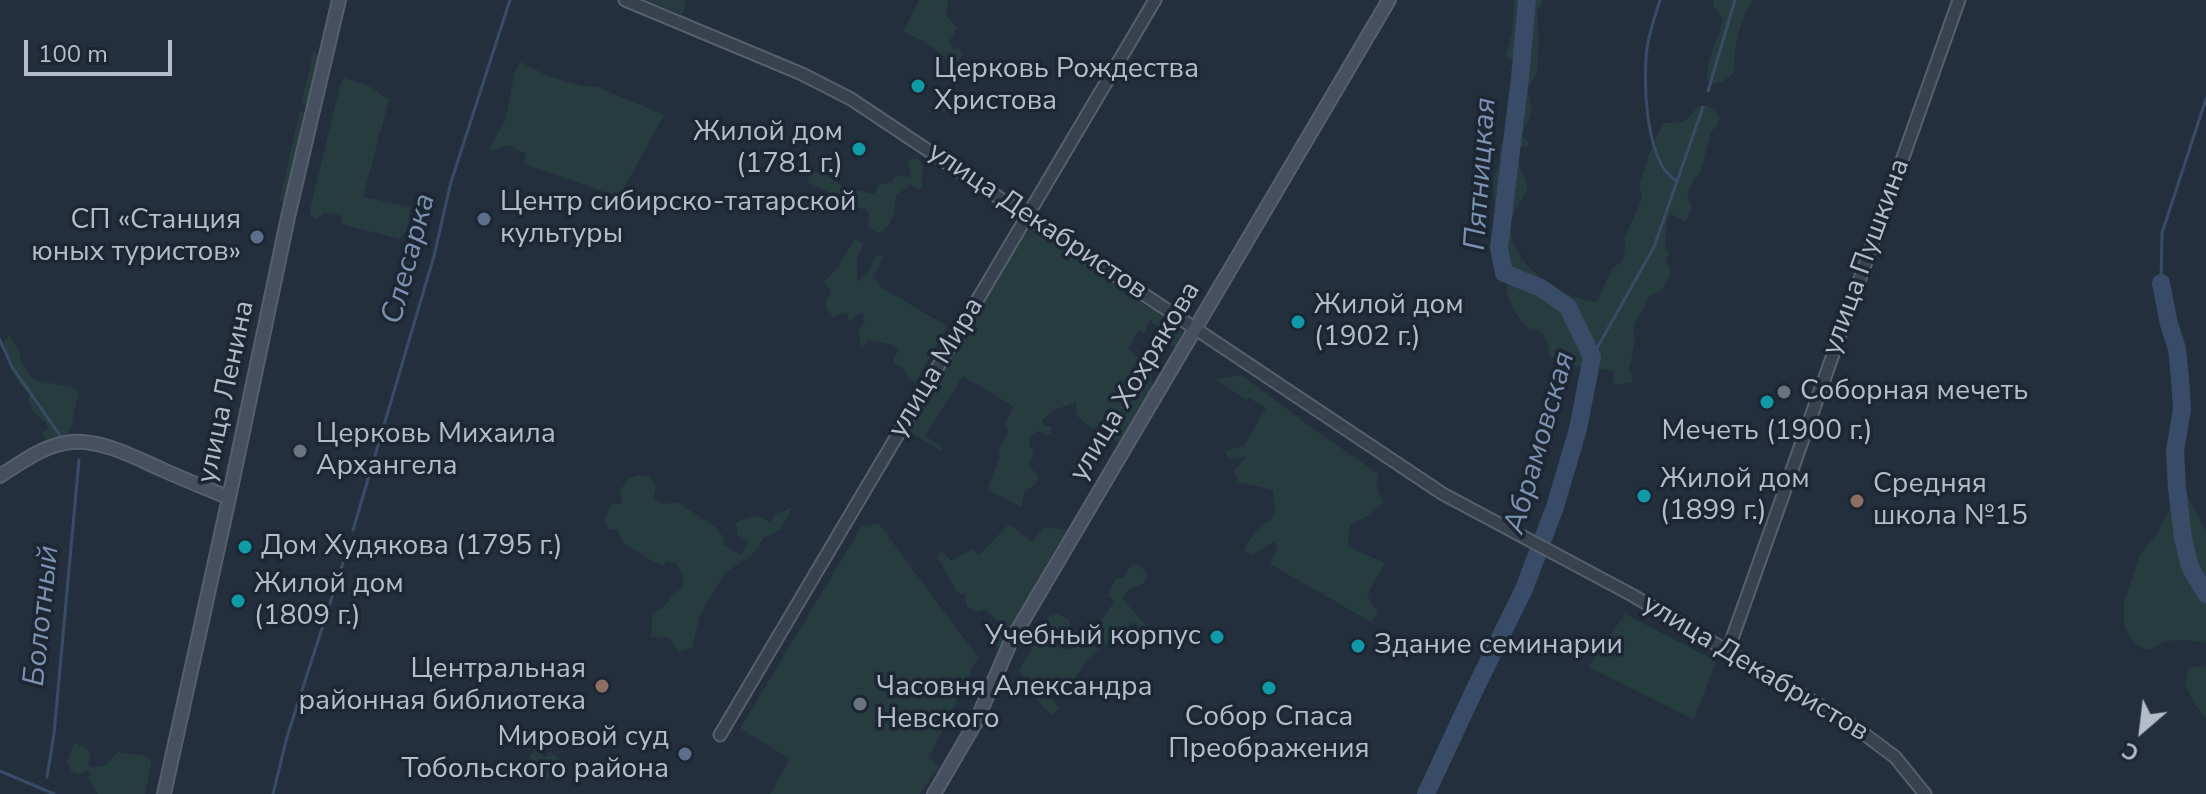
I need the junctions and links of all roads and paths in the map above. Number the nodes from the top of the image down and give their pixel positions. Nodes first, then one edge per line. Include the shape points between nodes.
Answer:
1 (339, 0) edge
2 (625, 0) edge
3 (1155, 0) edge
4 (1389, 0) edge
5 (1959, 0) edge
6 (1028, 216) junction
7 (1196, 329) junction
8 (0, 476) edge
9 (229, 498) junction
10 (1728, 650) junction
11 (720, 735) dead end
12 (164, 794) edge
13 (934, 794) edge
14 (1925, 794) edge

1 - 9 main road, улица Ленина
2 - 6 street, улица Декабристов via 830,87
3 - 6 street, улица Мира
4 - 7 main road, улица Хохрякова
5 - 10 street, улица Пушкина
6 - 7 street, улица Декабристов
6 - 11 street, улица Мира
7 - 10 street, улица Декабристов via 1443,494
7 - 13 main road, улица Хохрякова via 1011,641 976,722
8 - 9 main road via 44,450 84,442
9 - 12 main road, улица Ленина
10 - 14 street, улица Декабристов via 1872,738

